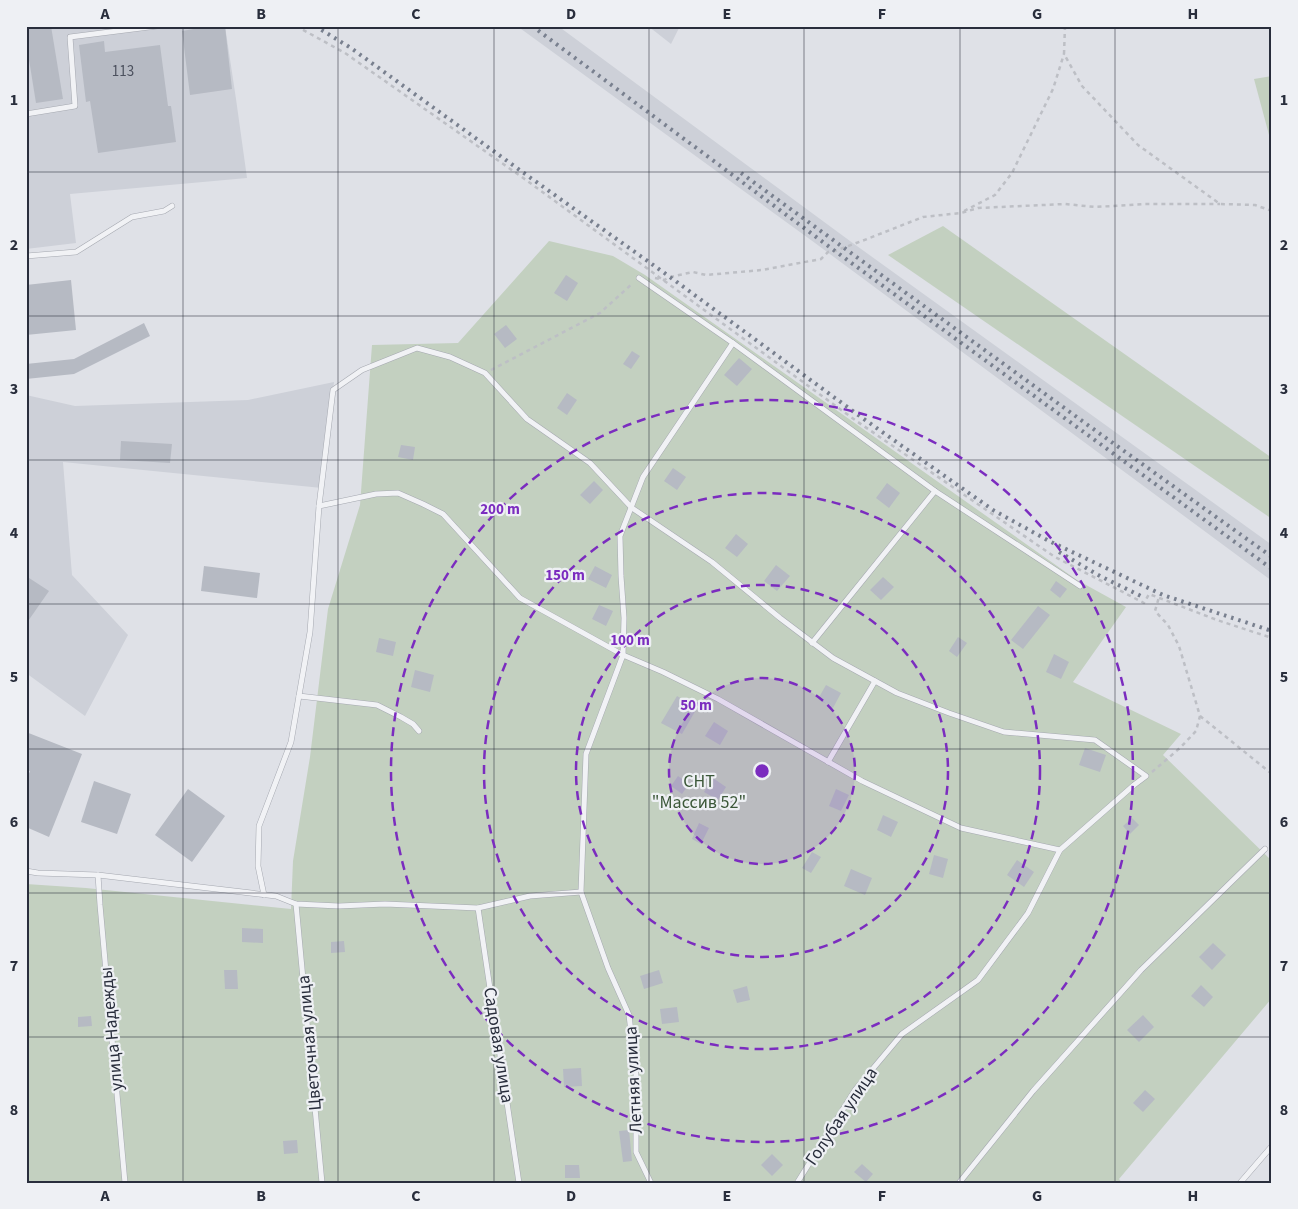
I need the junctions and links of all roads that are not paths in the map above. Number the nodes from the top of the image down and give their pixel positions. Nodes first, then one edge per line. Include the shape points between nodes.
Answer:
1 (157, 26) edge
2 (26, 114) edge
3 (172, 206) dead end
4 (26, 256) edge
5 (640, 278) road end
6 (733, 342) junction
7 (935, 491) junction
8 (319, 506) junction
9 (632, 508) junction
10 (1080, 586) dead end
11 (812, 643) junction
12 (623, 655) junction
13 (875, 681) junction
14 (298, 696) junction
15 (418, 731) dead end
16 (828, 762) junction
17 (1060, 850) junction
18 (1265, 850) dead end
19 (26, 871) edge
20 (98, 876) junction
21 (581, 892) junction
22 (264, 894) junction
23 (296, 904) junction
24 (478, 908) junction
25 (1272, 1146) edge
26 (125, 1183) edge
27 (322, 1183) edge
28 (520, 1183) edge
29 (650, 1183) edge
30 (797, 1183) edge
31 (959, 1183) edge
32 (1240, 1183) edge

1 - 2 lane via 70,37 75,106
3 - 4 lane via 164,211 132,217 76,252
5 - 6 lane
6 - 7 lane
6 - 9 lane via 643,477
7 - 10 lane
7 - 11 lane
8 - 9 lane via 334,390 362,370 417,348 450,357 485,373 527,419 590,463
8 - 12 lane via 376,494 398,493 443,514 520,598
8 - 14 lane via 310,632
9 - 11 lane via 712,562
9 - 12 lane via 620,536
11 - 13 lane
12 - 16 lane via 718,698
12 - 21 lane via 586,754
13 - 16 lane
13 - 17 lane via 905,696 1004,732 1095,740 1146,776
14 - 15 lane via 377,705 401,716
14 - 22 lane via 291,742 259,826 258,866
16 - 17 lane via 961,828
17 - 30 lane, Голубая улица via 1028,913 978,980 902,1034 855,1090
18 - 31 lane via 1141,970 1033,1091
19 - 20 lane
20 - 22 lane
20 - 26 lane, улица Надежды
21 - 24 lane via 530,896
21 - 29 lane, Летняя улица via 629,1015 636,1075 636,1152
22 - 23 lane
23 - 24 lane
23 - 27 lane, Цветочная улица
24 - 28 lane, Садовая улица
25 - 32 lane

